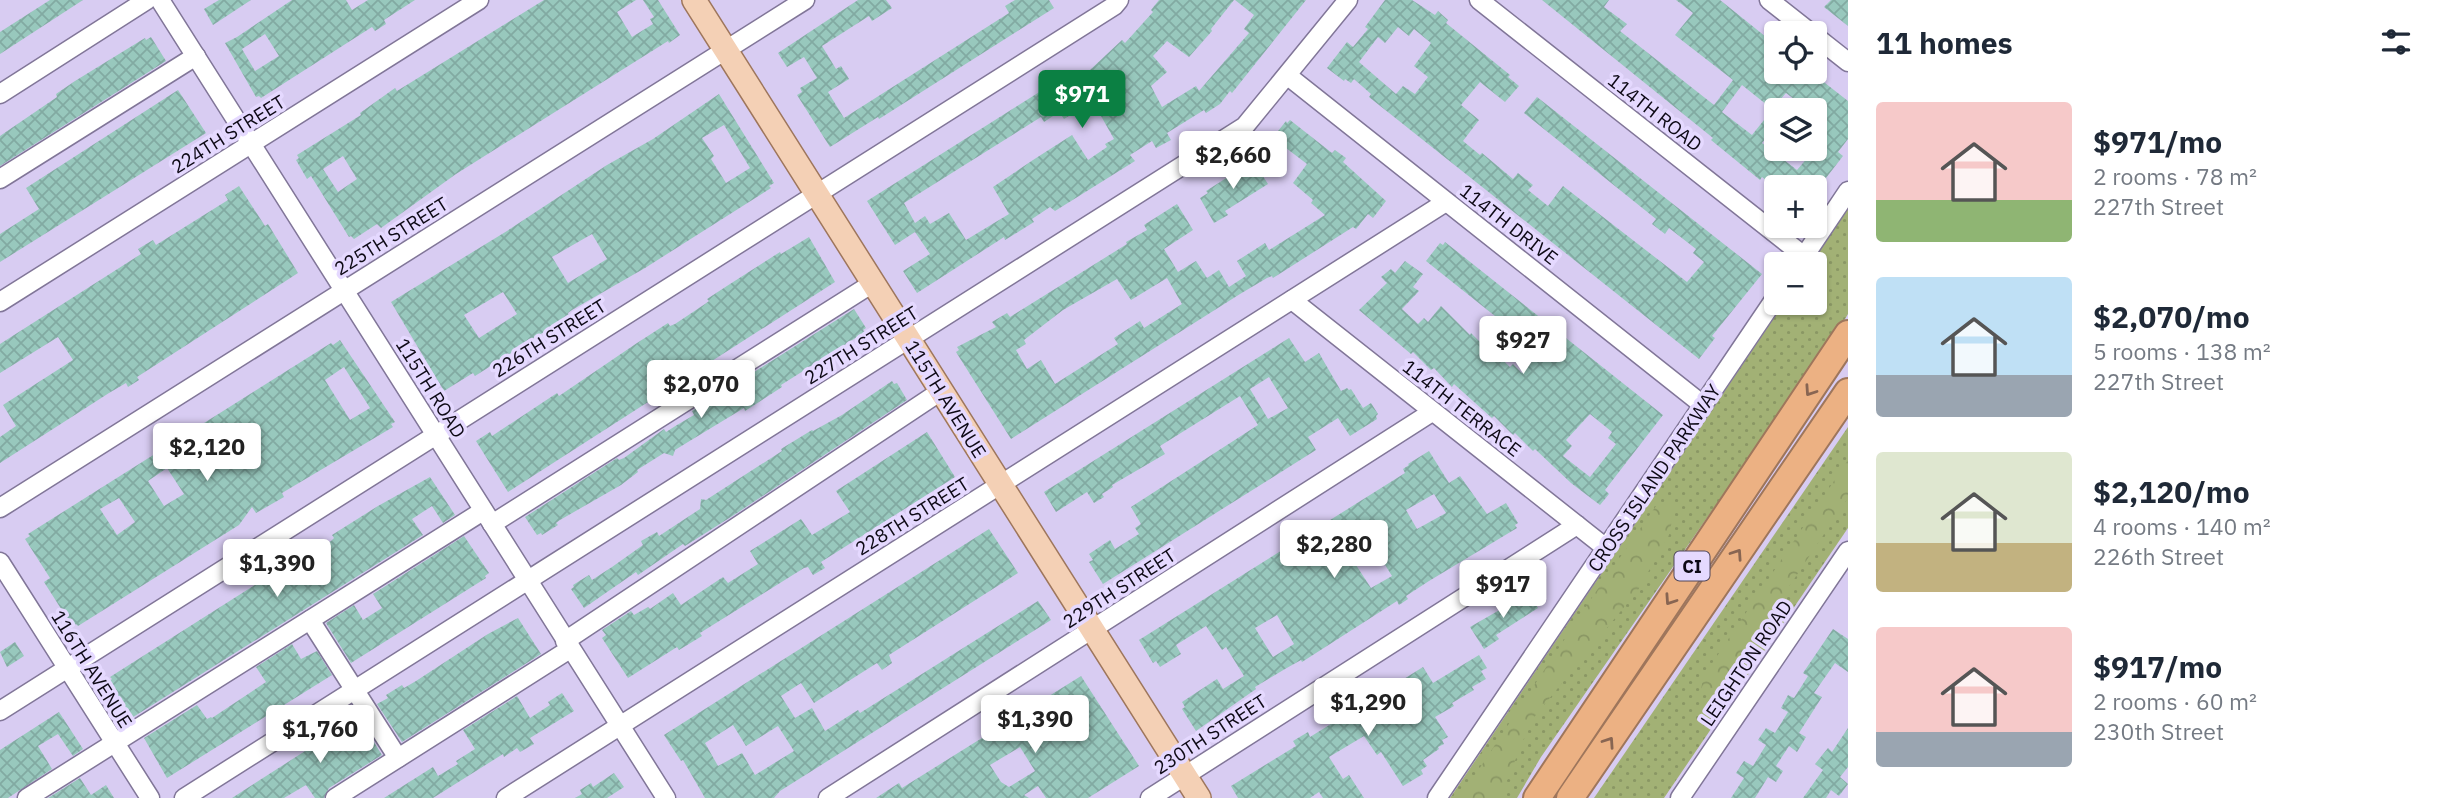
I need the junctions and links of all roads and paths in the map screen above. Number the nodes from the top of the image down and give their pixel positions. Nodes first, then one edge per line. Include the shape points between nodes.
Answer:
1 (147, 0) edge
2 (160, 0) edge
3 (479, 0) edge
4 (694, 0) edge
5 (805, 0) edge
6 (1119, 0) edge
7 (1348, 0) edge
8 (1479, 0) edge
9 (1769, 0) edge
10 (1795, 21) edge
11 (1827, 46) edge
12 (726, 50) junction
13 (196, 56) junction
14 (1848, 62) edge
15 (1288, 76) junction
16 (0, 94) edge
17 (251, 144) junction
18 (0, 179) edge
19 (1848, 191) edge
20 (817, 194) junction
21 (1446, 202) junction
22 (1791, 252) edge
23 (1806, 252) edge
24 (873, 283) junction
25 (344, 290) junction
26 (1292, 300) junction
27 (0, 302) edge
28 (1764, 315) edge
29 (1848, 334) edge
30 (908, 340) junction
31 (941, 391) junction
32 (1848, 392) edge
33 (1703, 405) junction
34 (1432, 412) junction
35 (436, 435) junction
36 (1000, 485) junction
37 (0, 508) edge
38 (488, 517) junction
39 (1577, 525) junction
40 (1606, 548) junction
41 (1848, 551) edge
42 (0, 562) edge
43 (527, 581) junction
44 (310, 620) junction
45 (1093, 630) junction
46 (568, 645) junction
47 (67, 668) junction
48 (355, 690) junction
49 (0, 711) edge
50 (620, 726) junction
51 (115, 744) junction
52 (398, 758) junction
53 (1185, 776) junction
54 (27, 798) edge
55 (150, 798) edge
56 (184, 798) edge
57 (335, 798) edge
58 (506, 798) edge
59 (666, 798) edge
60 (828, 798) edge
61 (1150, 798) edge
62 (1199, 798) edge
63 (1437, 798) edge
64 (1536, 798) edge
65 (1570, 798) edge
66 (1680, 798) edge

1 - 16 street
2 - 13 street, 115TH ROAD
3 - 17 street, 224TH STREET
4 - 12 main road, 115TH AVENUE
5 - 12 street, 225TH STREET
6 - 20 street, 226TH STREET
7 - 15 street, 227TH STREET
8 - 22 street, 114TH ROAD
9 - 10 street
11 - 14 street
12 - 20 main road, 115TH AVENUE
12 - 25 street, 225TH STREET
13 - 17 street, 115TH ROAD
13 - 18 street
15 - 21 street, 114TH DRIVE
15 - 30 street, 227TH STREET via 1245,126
17 - 25 street, 115TH ROAD
17 - 27 street, 224TH STREET
19 - 23 street
20 - 24 main road, 115TH AVENUE
20 - 35 street, 226TH STREET
21 - 26 street, 228TH STREET
21 - 33 street, 114TH DRIVE
24 - 30 main road, 115TH AVENUE
24 - 38 street
25 - 35 street, 115TH ROAD
25 - 37 street, 225TH STREET
26 - 34 street, 114TH TERRACE
26 - 36 street, 228TH STREET
28 - 33 street, CROSS ISLAND PARKWAY
29 -> 64 highway, CI
30 - 31 main road, 115TH AVENUE
30 - 43 street, 227TH STREET
31 - 36 main road, 115TH AVENUE
31 - 46 street
65 -> 32 highway, CI
33 - 40 street, CROSS ISLAND PARKWAY
34 - 39 street, 114TH TERRACE
34 - 45 street, 229TH STREET
35 - 38 street, 115TH ROAD
35 - 47 street, 226TH STREET
36 - 45 main road, 115TH AVENUE
36 - 50 street, 228TH STREET
38 - 43 street, 115TH ROAD
38 - 44 street
39 - 40 street, 114TH TERRACE
39 - 53 street, 230TH STREET
40 - 63 street, CROSS ISLAND PARKWAY
41 - 66 street, LEIGHTON ROAD
42 - 47 street, 116TH AVENUE
43 - 46 street, 115TH ROAD
43 - 48 street, 227TH STREET
44 - 48 street
44 - 51 street
45 - 53 main road, 115TH AVENUE
45 - 60 street, 229TH STREET
46 - 50 street, 115TH ROAD
46 - 52 street
47 - 49 street, 226TH STREET
47 - 51 street, 116TH AVENUE
48 - 52 street
48 - 56 street, 227TH STREET
50 - 58 street, 228TH STREET
50 - 59 street, 115TH ROAD
51 - 54 street
51 - 55 street, 116TH AVENUE
52 - 57 street
53 - 61 street, 230TH STREET
53 - 62 main road, 115TH AVENUE

